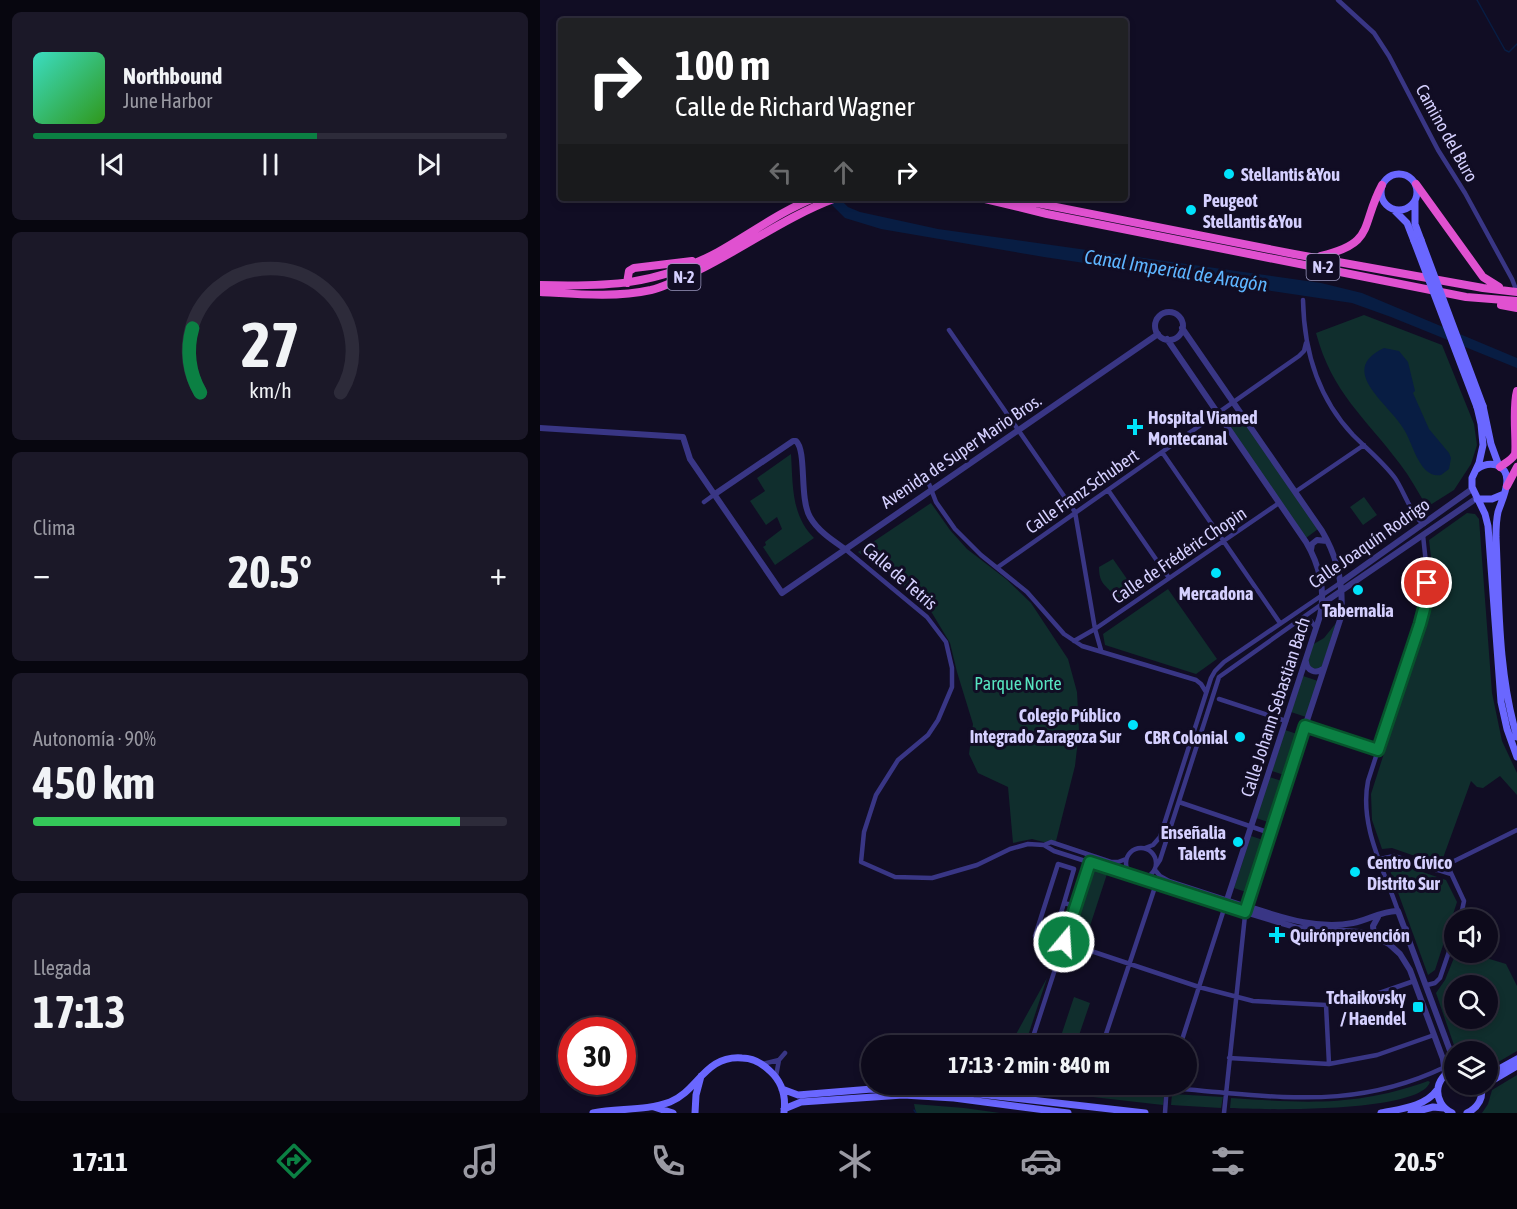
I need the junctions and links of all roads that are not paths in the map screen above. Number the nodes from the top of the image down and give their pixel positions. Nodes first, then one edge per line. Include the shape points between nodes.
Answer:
1 (1338, 0) edge
2 (1416, 184) junction
3 (1382, 185) junction
4 (993, 201) edge
5 (1026, 201) edge
6 (1416, 201) junction
7 (811, 202) edge
8 (1393, 209) junction
9 (1418, 240) junction
10 (1317, 258) junction
11 (699, 261) junction
12 (627, 283) junction
13 (540, 285) edge
14 (1512, 291) edge
15 (540, 292) edge
16 (1466, 297) junction
17 (1303, 300) dead end
18 (1517, 301) edge
19 (1517, 308) edge
20 (1182, 328) junction
21 (949, 330) dead end
22 (1158, 333) junction
23 (1167, 339) junction
24 (1306, 343) junction
25 (1302, 356) junction
26 (1310, 361) junction
27 (1516, 394) edge
28 (1233, 403) junction
29 (1480, 406) junction
30 (1217, 414) junction
31 (540, 428) edge
32 (1018, 430) junction
33 (1364, 445) junction
34 (1162, 452) junction
35 (1500, 464) junction
36 (1517, 467) edge
37 (1477, 469) junction
38 (926, 476) dead end
39 (1472, 489) junction
40 (931, 490) junction
41 (1108, 490) junction
42 (1506, 490) junction
43 (1295, 492) junction
44 (715, 494) junction
45 (1477, 498) junction
46 (704, 502) dead end
47 (1279, 504) junction
48 (1075, 512) junction
49 (1424, 524) junction
50 (1423, 536) junction
51 (1224, 540) junction
52 (1328, 542) junction
53 (844, 549) junction
54 (1311, 550) junction
55 (998, 567) junction
56 (1169, 578) junction
57 (1340, 583) junction
58 (1341, 591) junction
59 (1322, 596) junction
60 (1322, 604) junction
61 (1302, 620) junction
62 (1281, 623) junction
63 (1316, 628) junction
64 (1095, 629) junction
65 (1074, 641) junction
66 (1101, 650) junction
67 (1306, 661) junction
68 (1323, 669) junction
69 (1206, 692) junction
70 (1219, 699) dead end
71 (1286, 721) junction
72 (1305, 726) junction
73 (1517, 737) edge
74 (1378, 750) junction
75 (1517, 757) edge
76 (1179, 802) junction
77 (1251, 827) junction
78 (1517, 830) edge
79 (1270, 833) junction
80 (1044, 845) junction
81 (1145, 848) junction
82 (1092, 856) junction
83 (1126, 859) junction
84 (1380, 859) junction
85 (1090, 862) junction
86 (1450, 864) junction
87 (1155, 868) junction
88 (1436, 870) junction
89 (1451, 874) junction
90 (1131, 875) junction
91 (1140, 879) junction
92 (1156, 884) junction
93 (1064, 903) junction
94 (1226, 903) junction
95 (1076, 906) junction
96 (1246, 909) junction
97 (1462, 909) edge
98 (1398, 911) junction
99 (1379, 916) junction
100 (1406, 930) junction
101 (1377, 937) junction
102 (1064, 942) junction
103 (1445, 963) edge
104 (1129, 964) junction
105 (1414, 981) junction
106 (1427, 985) junction
107 (1199, 987) junction
108 (1235, 998) junction
109 (1326, 1005) junction
110 (1034, 1035) edge
111 (1106, 1035) edge
112 (1184, 1035) edge
113 (1434, 1035) junction
114 (1447, 1041) edge
115 (785, 1053) dead end
116 (1229, 1058) junction
117 (1517, 1059) edge
118 (779, 1060) junction
119 (762, 1064) junction
120 (1329, 1064) junction
121 (1517, 1066) edge
122 (1444, 1067) edge
123 (1498, 1069) edge
124 (1444, 1070) edge
125 (1444, 1072) edge
126 (701, 1076) junction
127 (776, 1076) junction
128 (1498, 1077) edge
129 (782, 1089) junction
130 (1197, 1090) edge
131 (1437, 1090) junction
132 (1225, 1093) junction
133 (1166, 1095) edge
134 (1482, 1095) edge
135 (652, 1106) junction
136 (1444, 1108) junction
137 (784, 1111) edge
138 (1470, 1112) edge
139 (593, 1113) edge
140 (673, 1113) edge
141 (695, 1113) edge
142 (1068, 1113) edge
143 (1145, 1113) edge
144 (1165, 1113) edge
145 (1224, 1113) edge
146 (1381, 1113) edge
147 (1411, 1113) edge
148 (1452, 1113) edge

1 - 14 street, Camino del Buro via 1374,33 1389,56 1512,279
2 - 3 main road via 1409,176 1399,174
2 - 6 main road
2 - 14 highway via 1483,277
3 - 8 main road via 1384,203
3 - 10 highway via 1357,242
4 - 16 highway, N-2
5 - 10 highway, N-2
6 - 8 main road via 1408,208
6 - 9 main road
7 - 11 highway, N-2
7 - 15 highway, N-2 via 716,262 675,282 650,290 609,294
8 - 9 main road
9 - 29 main road, bridge
10 - 14 highway, N-2
11 - 12 highway, N-2 via 652,279
11 - 12 highway via 634,268 627,274
12 - 13 highway, N-2
16 - 18 highway, N-2
16 - 19 highway
17 - 24 street
20 - 22 street via 1178,315 1165,313 1156,321
20 - 23 street via 1177,337
20 - 28 street
21 - 32 street
22 - 23 street
22 - 32 street, Avenida de Super Mario Bros.
23 - 30 street, Calle Johann Sebastian Bach
24 - 25 street, Calle Franz Schubert
24 - 26 street
25 - 26 street
25 - 28 street, Calle Franz Schubert
26 - 33 street via 1335,413
27 - 35 highway via 1516,450 1512,458
28 - 30 street, Calle Franz Schubert
28 - 43 street
29 - 35 main road
29 - 37 main road via 1483,445
30 - 34 street, Calle Franz Schubert
30 - 47 street, Calle Johann Sebastian Bach
31 - 44 street via 683,437 690,459
32 - 40 street, Avenida de Super Mario Bros.
32 - 48 street
33 - 43 street
33 - 49 street via 1395,478 1418,521
34 - 41 street, Calle Franz Schubert
34 - 51 street
35 - 37 main road
35 - 42 main road via 1506,476
36 - 42 highway
37 - 39 main road
38 - 40 street
39 - 45 main road
39 - 49 street, Calle Joaquín Rodrigo
40 - 53 street, Avenida de Super Mario Bros.
40 - 55 street via 955,529
41 - 48 street, Calle Franz Schubert
41 - 56 street
42 - 45 main road via 1492,499
42 - 73 main road via 1496,521 1496,537 1506,685
43 - 52 street
44 - 46 street
44 - 53 street, Avenida de Super Mario Bros. via 782,593
44 - 53 street, Calle de Tetris via 792,441 798,442 808,513 822,532
45 - 50 street, Calle Joaquín Rodrigo
45 - 75 main road via 1488,526 1501,702
47 - 51 street, Calle de Frédéric Chopin
47 - 54 street, Calle Johann Sebastian Bach
48 - 55 street, Calle Franz Schubert
48 - 64 street
49 - 57 street, Calle Joaquín Rodrigo
50 - 58 street, Calle Joaquín Rodrigo
50 - 74 street via 1427,573 1424,609
51 - 56 street, Calle de Frédéric Chopin
51 - 62 street
52 - 54 street via 1317,540
52 - 57 street
53 - 80 street, Calle de Tetris via 927,617 946,642 952,668 952,687 938,720 928,735 898,760 876,795 864,832 861,862 896,877 932,878 977,865 1010,849
54 - 59 street, Calle Johann Sebastian Bach
55 - 65 street
56 - 64 street, Calle de Frédéric Chopin
57 - 58 street
57 - 59 street, Calle Joaquín Rodrigo
58 - 60 street, Calle Joaquín Rodrigo
58 - 68 street via 1341,617
59 - 60 street, Calle Johann Sebastian Bach
59 - 62 street, Calle Joaquín Rodrigo
60 - 61 street, Calle Joaquín Rodrigo
60 - 63 street, Calle Johann Sebastian Bach
61 - 63 street via 1310,620
61 - 76 street, Calle Joaquín Rodrigo via 1218,679
62 - 69 street, Calle Joaquín Rodrigo via 1218,668
63 - 67 street, Calle Johann Sebastian Bach
64 - 65 street, Calle de Frédéric Chopin
64 - 66 street
65 - 66 street
66 - 69 street via 1196,680
67 - 68 street via 1310,670
67 - 71 street, Calle Johann Sebastian Bach
68 - 72 street
69 - 81 street, Calle Joaquín Rodrigo via 1161,834
70 - 71 street
71 - 77 street, Calle Johann Sebastian Bach
72 - 74 street
72 - 79 street
74 - 84 street via 1365,800
76 - 77 street
76 - 87 street
77 - 79 street
77 - 94 street, Calle Johann Sebastian Bach
78 - 86 street
79 - 96 street
80 - 82 street via 1051,842
80 - 85 street
81 - 83 street via 1133,850
81 - 87 street via 1154,855
82 - 83 street via 1114,863
82 - 85 street
83 - 90 street via 1126,870
84 - 88 street via 1394,856
84 - 98 street
85 - 90 street
85 - 95 street
86 - 88 street
86 - 89 street
87 - 91 street
87 - 94 street via 1168,881
88 - 89 street
89 - 97 street via 1464,901
90 - 91 street
91 - 92 street
92 - 94 street
92 - 104 street
93 - 93 street via 1074,869 1060,863 1036,939 1052,942
93 - 95 street
94 - 96 street
94 - 107 street, Calle Johann Sebastian Bach
95 - 102 street
96 - 99 street via 1314,924 1346,924
96 - 101 street via 1298,928 1353,930
96 - 108 street
98 - 99 street
98 - 100 street
99 - 101 street via 1373,926
100 - 101 street
100 - 106 street
101 - 105 street via 1400,954
102 - 104 street
102 - 110 street
103 - 106 street via 1440,978
104 - 107 street
104 - 111 street
105 - 109 street via 1365,998
105 - 113 street
106 - 114 street
107 - 108 street
107 - 112 street, Calle Johann Sebastian Bach
108 - 109 street
108 - 116 street
109 - 120 street
113 - 120 street via 1377,1055
113 - 122 street
115 - 118 street
116 - 120 street
116 - 132 street
117 - 123 main road
118 - 119 street
118 - 127 street
119 - 126 main road via 747,1058 726,1059
119 - 127 main road
121 - 128 main road
124 - 132 street via 1392,1088 1340,1097
125 - 131 main road
126 - 135 main road via 680,1096
126 - 141 main road
127 - 129 main road
129 - 137 main road
129 - 143 main road via 798,1095 938,1089
130 - 132 street
131 - 136 main road
131 - 146 main road via 1423,1102
132 - 145 street
133 - 144 street
134 - 138 main road
135 - 139 main road
135 - 140 main road
136 - 147 main road
136 - 148 main road
137 - 142 main road via 801,1102 903,1095

